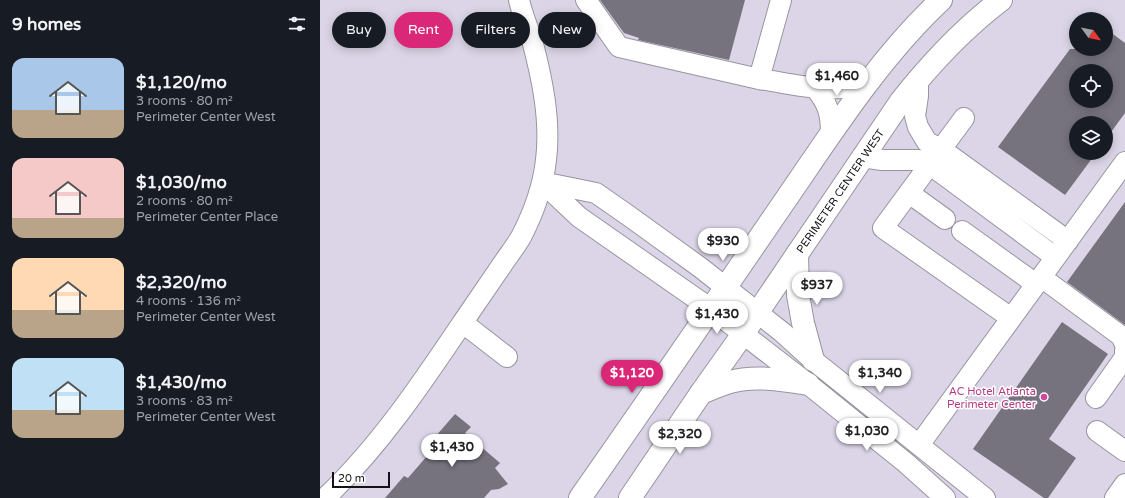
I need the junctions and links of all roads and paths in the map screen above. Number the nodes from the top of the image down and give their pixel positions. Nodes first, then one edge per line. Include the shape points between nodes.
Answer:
1 (519, 0) edge
2 (586, 0) edge
3 (782, 0) edge
4 (941, 0) edge
5 (1002, 0) edge
6 (759, 79) junction
7 (918, 79) junction
8 (871, 80) junction
9 (815, 88) junction
10 (964, 118) dead end
11 (831, 134) junction
12 (862, 157) junction
13 (935, 157) junction
14 (1125, 162) edge
15 (542, 182) junction
16 (908, 193) junction
17 (945, 219) dead end
18 (962, 231) dead end
19 (1068, 241) junction
20 (797, 254) junction
21 (1056, 257) junction
22 (1038, 280) junction
23 (725, 287) junction
24 (711, 309) junction
25 (758, 312) junction
26 (1011, 318) junction
27 (463, 323) junction
28 (743, 334) junction
29 (1125, 344) edge
30 (1125, 350) edge
31 (507, 357) dead end
32 (813, 360) junction
33 (1119, 378) edge
34 (808, 384) junction
35 (701, 393) junction
36 (1096, 398) dead end
37 (1097, 431) dead end
38 (919, 445) junction
39 (1125, 451) edge
40 (1125, 484) edge
41 (325, 498) edge
42 (580, 498) edge
43 (630, 498) edge
44 (945, 498) edge
45 (985, 498) edge
46 (1115, 498) edge

1 - 15 street via 543,91 548,138
2 - 6 street via 619,47
3 - 6 street
4 - 8 main road via 904,38
5 - 7 main road, PERIMETER CENTER WEST via 955,39
6 - 9 street
7 - 12 main road, PERIMETER CENTER WEST
7 - 13 street via 916,122
8 - 9 street via 849,87
8 - 11 main road
9 - 11 street via 824,98 830,114
10 - 13 street
11 - 23 main road
12 - 13 street via 882,160 918,160
12 - 20 main road, PERIMETER CENTER WEST
13 - 16 street
13 - 19 street
13 - 21 street
14 - 19 street
15 - 23 street via 596,193
15 - 24 street via 580,217
15 - 27 street via 520,237
16 - 17 street
16 - 26 street via 883,228
18 - 22 street
19 - 21 street
20 - 25 main road, PERIMETER CENTER WEST
20 - 32 main road via 798,295
21 - 22 street
22 - 26 street
22 - 29 street via 1121,336
23 - 24 main road
23 - 25 street
24 - 28 street
24 - 42 main road
25 - 28 main road, PERIMETER CENTER WEST
25 - 32 street
26 - 38 street
27 - 31 street
27 - 41 street via 381,436
28 - 34 street
28 - 35 main road, PERIMETER CENTER WEST
30 - 33 street
32 - 38 street
33 - 36 street
34 - 35 main road via 757,379 731,382
34 - 44 street
35 - 43 main road, PERIMETER CENTER WEST
37 - 39 street
38 - 45 street
40 - 46 street

